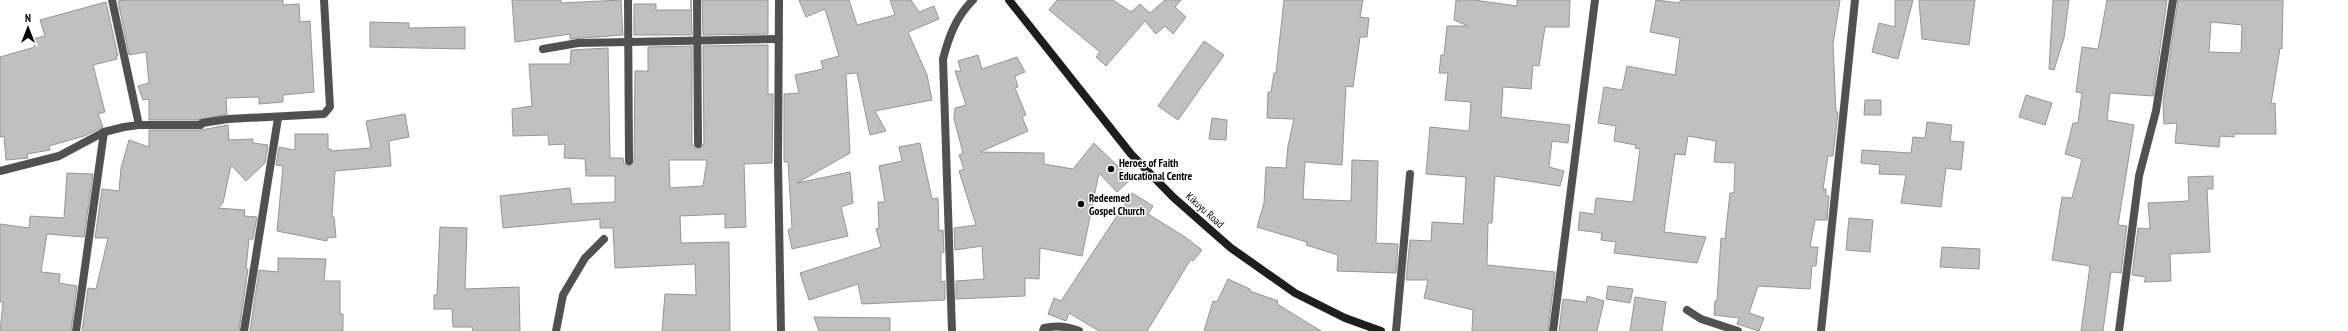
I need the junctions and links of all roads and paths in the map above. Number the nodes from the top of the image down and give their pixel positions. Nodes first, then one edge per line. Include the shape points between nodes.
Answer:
1 (112, 0) edge
2 (324, 0) edge
3 (628, 0) edge
4 (698, 0) edge
5 (779, 0) edge
6 (973, 0) edge
7 (1009, 0) edge
8 (1595, 0) edge
9 (1855, 0) edge
10 (2173, 0) edge
11 (697, 40) junction
12 (779, 40) junction
13 (629, 42) junction
14 (543, 49) dead end
15 (278, 118) junction
16 (139, 125) junction
17 (104, 132) junction
18 (698, 144) dead end
19 (629, 161) dead end
20 (0, 171) edge
21 (1410, 174) dead end
22 (604, 239) dead end
23 (1686, 310) dead end
24 (76, 331) edge
25 (244, 331) edge
26 (556, 331) edge
27 (781, 331) edge
28 (952, 331) edge
29 (1043, 331) edge
30 (1079, 331) edge
31 (1381, 331) edge
32 (1396, 331) edge
33 (1553, 331) edge
34 (1738, 331) edge
35 (1821, 331) edge
36 (2119, 331) edge

1 - 16 street
2 - 15 street via 328,111 324,114
3 - 13 street
4 - 11 street
5 - 12 street
6 - 28 street via 956,20 943,58
7 - 31 main road, Kikuyu Road via 1131,154 1173,197 1231,248 1295,293 1345,318
8 - 33 street
9 - 35 street
10 - 36 street via 2156,111 2139,176
11 - 12 street
11 - 13 street
11 - 18 street
12 - 27 street
13 - 14 street via 578,43
13 - 19 street
15 - 16 street via 228,119 201,125
15 - 25 street
16 - 17 street
17 - 20 street via 59,156
17 - 24 street
21 - 32 street
22 - 26 street via 585,258 563,295
23 - 34 street via 1701,319
29 - 30 street via 1044,328 1053,326 1068,326

